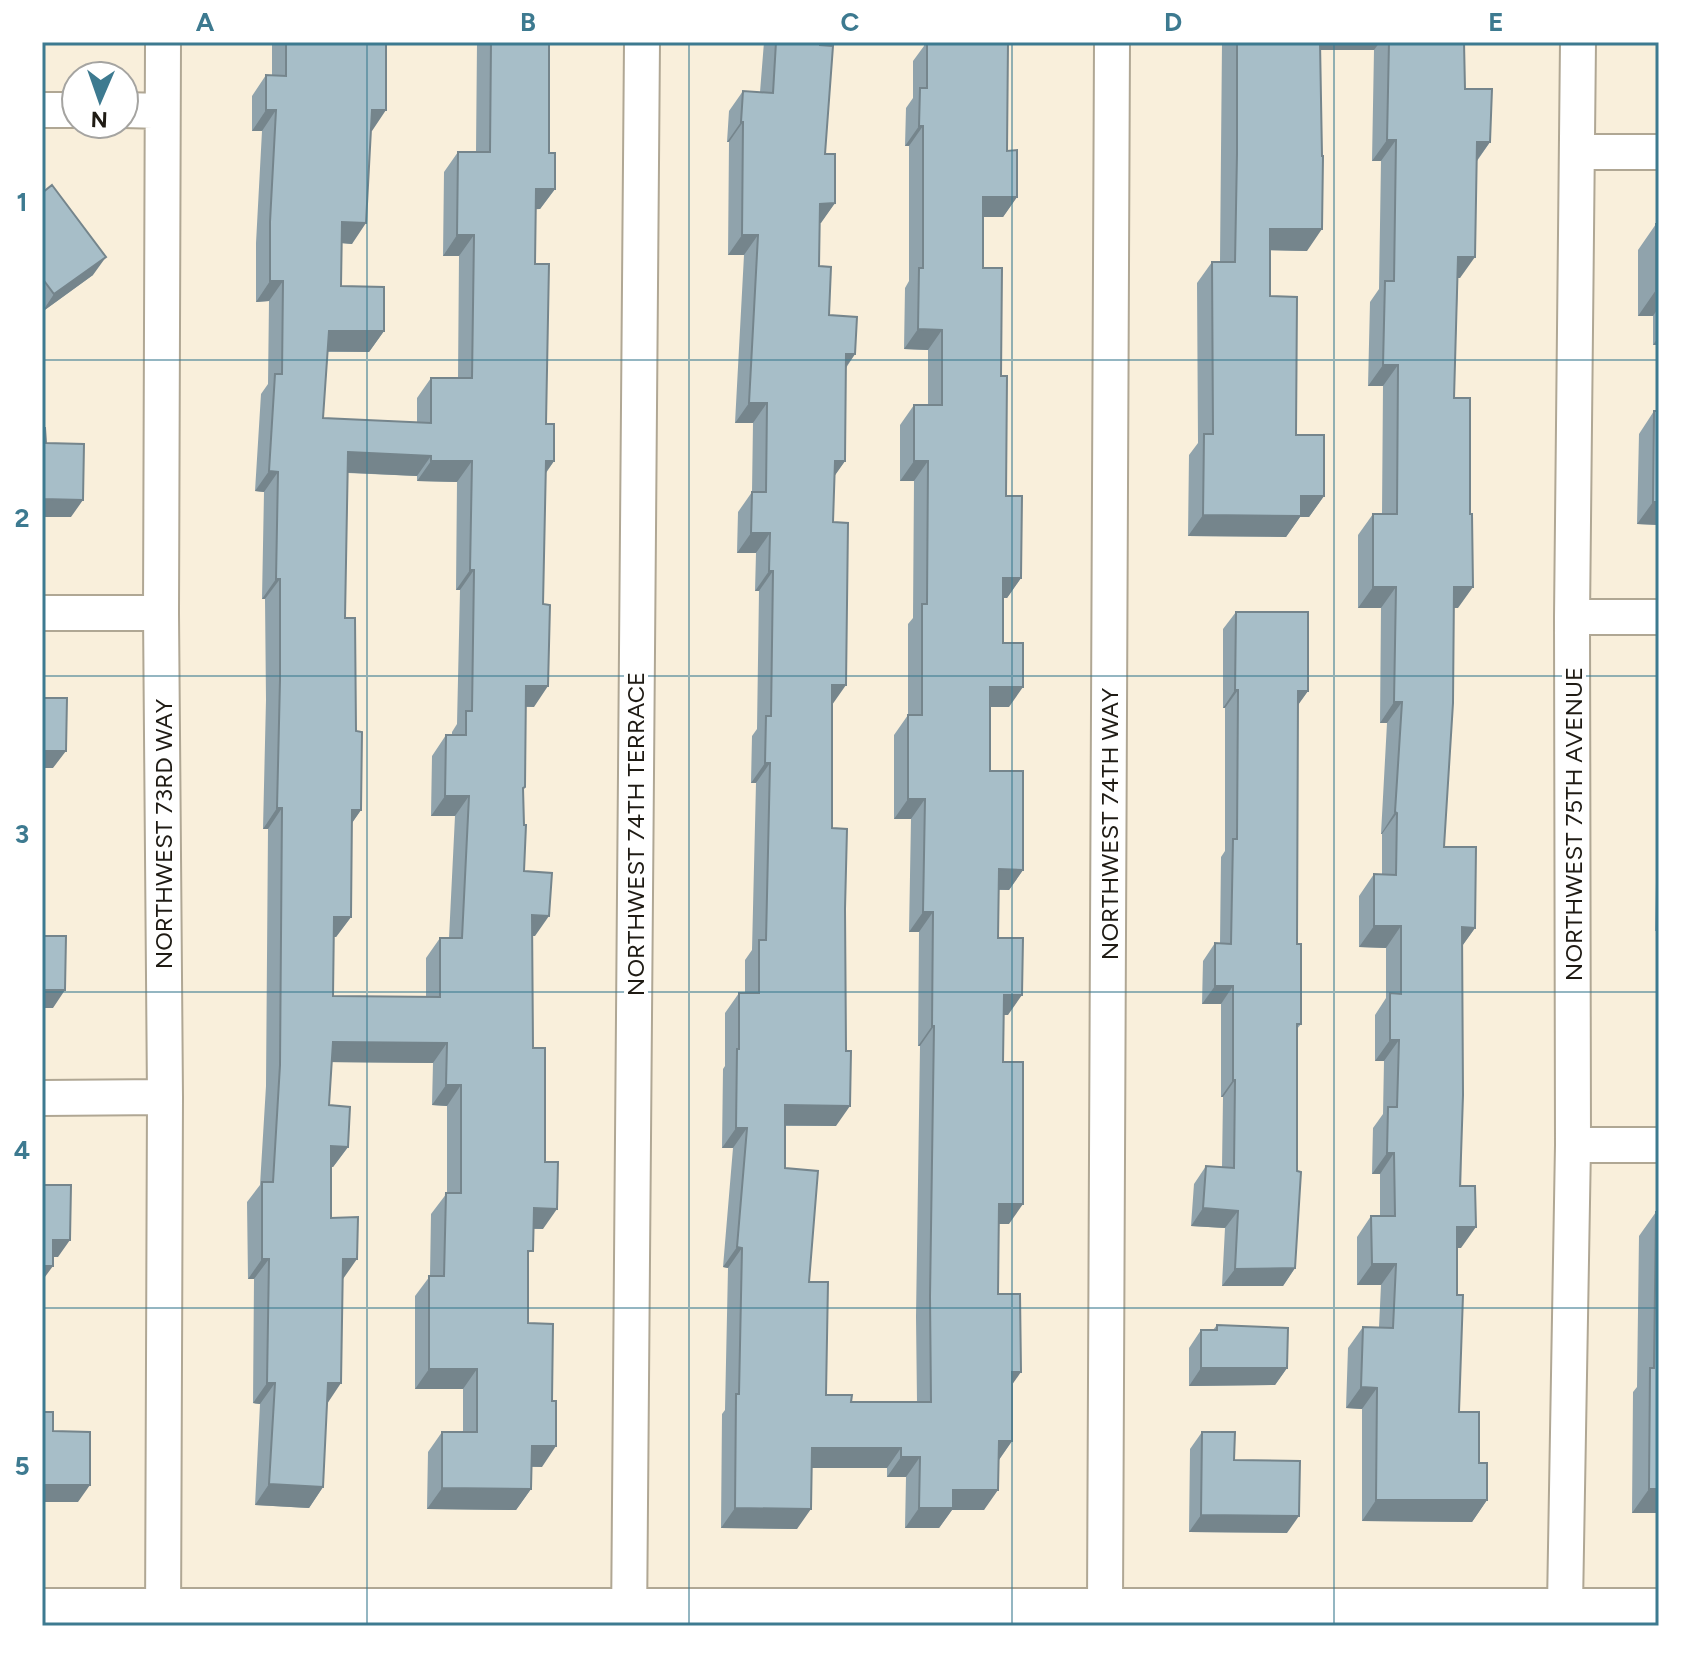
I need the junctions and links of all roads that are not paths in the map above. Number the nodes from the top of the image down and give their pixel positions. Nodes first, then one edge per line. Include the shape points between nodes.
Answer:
1 (163, 42) edge
2 (642, 42) edge
3 (1112, 42) edge
4 (1578, 42) edge
5 (140, 110) edge
6 (162, 111) junction
7 (1578, 152) junction
8 (1659, 152) edge
9 (42, 613) edge
10 (161, 613) junction
11 (1572, 617) junction
12 (1659, 617) edge
13 (165, 1097) junction
14 (42, 1098) edge
15 (1573, 1145) junction
16 (1659, 1145) edge
17 (1105, 1605) junction
18 (1565, 1605) junction
19 (42, 1606) edge
20 (1659, 1606) edge
21 (163, 1616) edge
22 (629, 1616) edge

1 - 6 street, NORTHWEST 73RD WAY
2 - 22 street, NORTHWEST 74TH TERRACE
3 - 17 street, NORTHWEST 74TH WAY
4 - 7 street, NORTHWEST 75TH AVENUE
5 - 6 street
6 - 10 street, NORTHWEST 73RD WAY
7 - 8 street
7 - 11 street, NORTHWEST 75TH AVENUE
9 - 10 street
10 - 13 street, NORTHWEST 73RD WAY
11 - 12 street
11 - 15 street, NORTHWEST 75TH AVENUE
13 - 14 street
13 - 21 street, NORTHWEST 73RD WAY
15 - 16 street
15 - 18 street, NORTHWEST 75TH AVENUE
17 - 18 street
17 - 22 street
18 - 20 street
19 - 21 street
21 - 22 street

